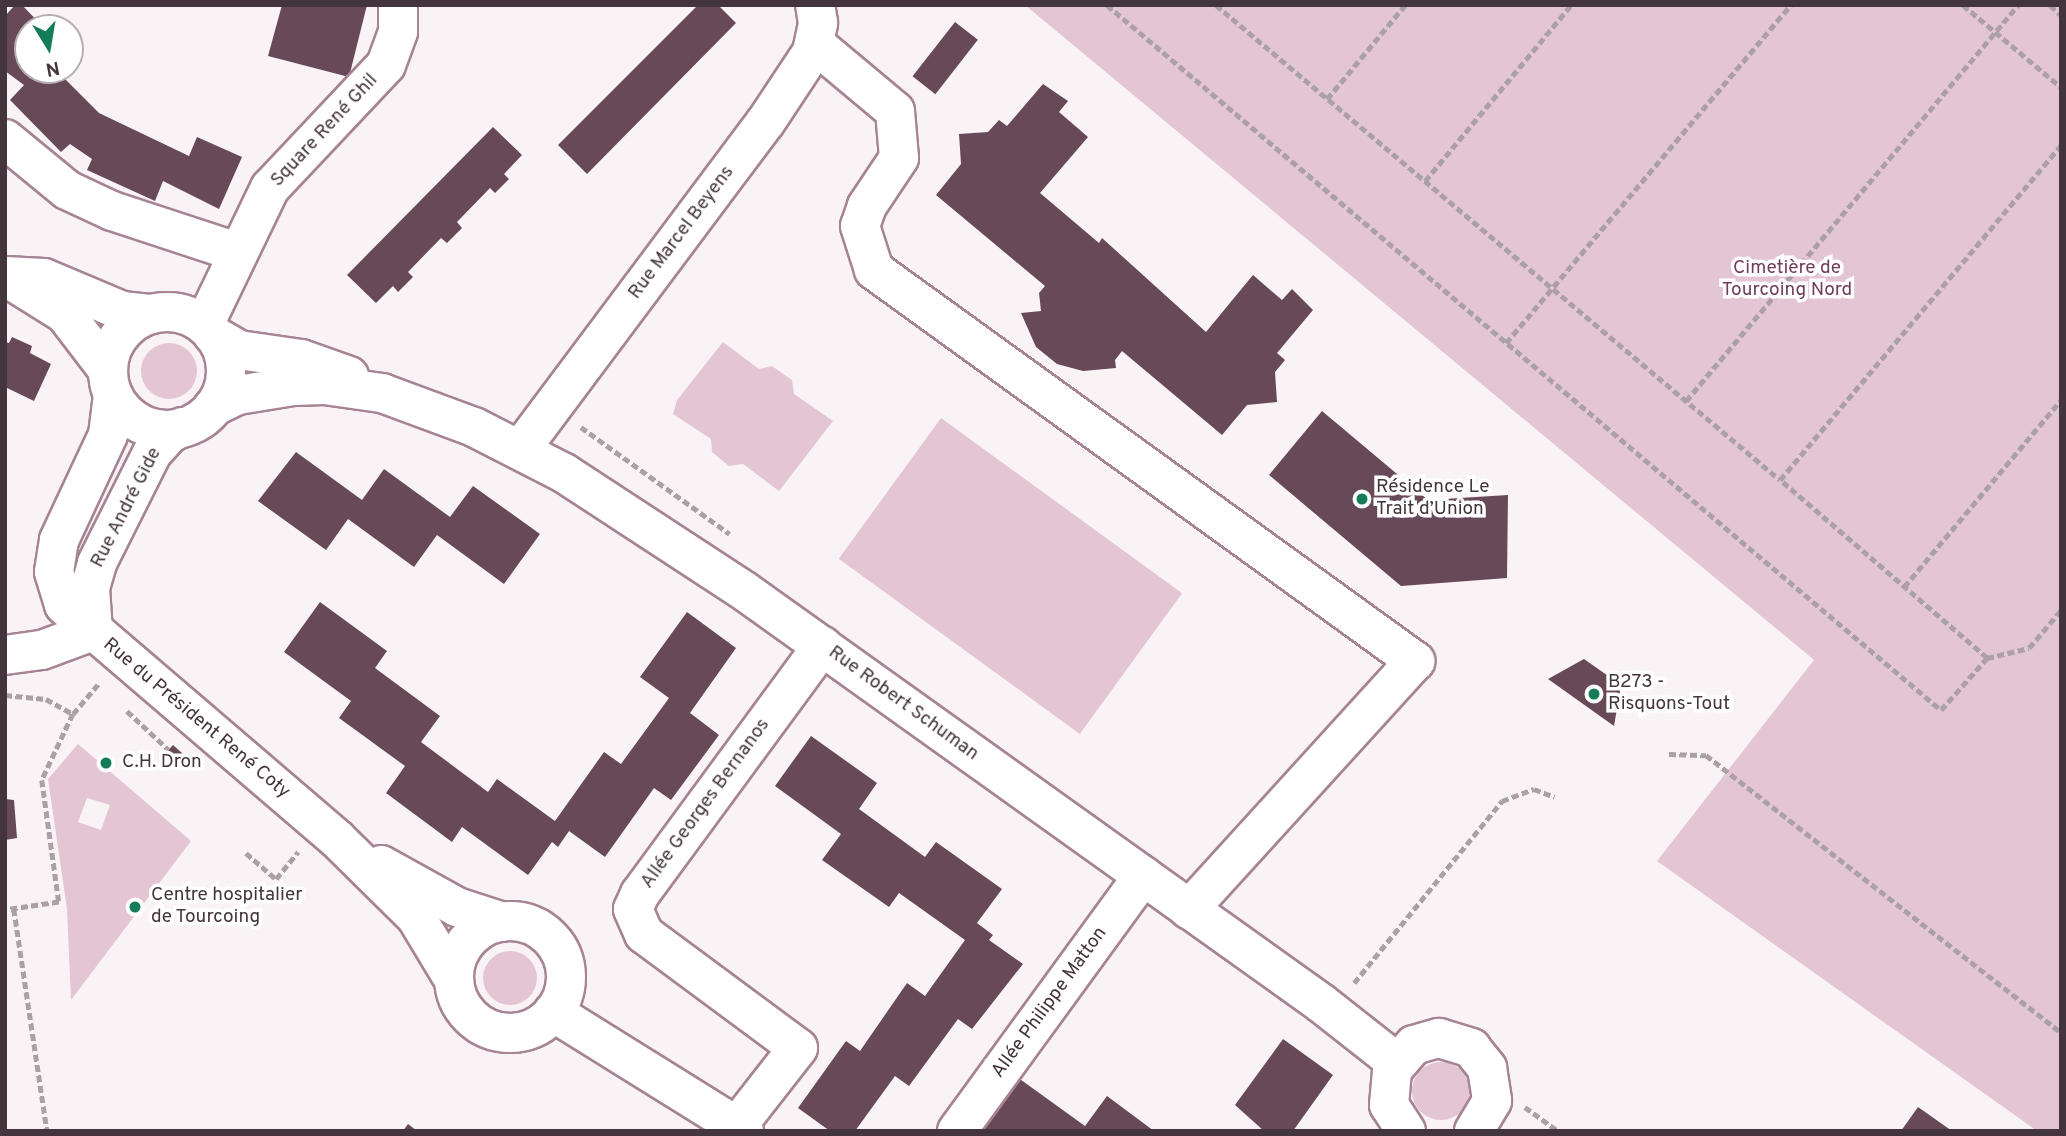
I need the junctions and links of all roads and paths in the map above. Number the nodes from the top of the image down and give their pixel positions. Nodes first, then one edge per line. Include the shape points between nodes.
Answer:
1 (398, 5) edge
2 (815, 5) edge
3 (1107, 5) edge
4 (1216, 5) edge
5 (1405, 5) edge
6 (1571, 5) edge
7 (1791, 5) edge
8 (1963, 5) edge
9 (2018, 5) edge
10 (2050, 5) edge
11 (2061, 15) edge
12 (1995, 32) junction
13 (815, 44) junction
14 (2061, 87) edge
15 (1327, 99) junction
16 (5, 139) edge
17 (2061, 145) edge
18 (1425, 181) junction
19 (237, 252) junction
20 (5, 278) edge
21 (1552, 288) junction
22 (152, 314) junction
23 (208, 330) junction
24 (1506, 343) junction
25 (111, 382) junction
26 (382, 393) junction
27 (2061, 400) edge
28 (1686, 401) junction
29 (197, 417) junction
30 (520, 450) junction
31 (1780, 480) junction
32 (1905, 587) junction
33 (2061, 610) edge
34 (93, 631) junction
35 (822, 646) junction
36 (5, 655) edge
37 (1987, 658) junction
38 (97, 684) dead end
39 (107, 693) dead end
40 (5, 695) edge
41 (117, 702) dead end
42 (169, 750) dead end
43 (1669, 754) dead end
44 (1555, 797) dead end
45 (337, 839) junction
46 (246, 853) dead end
47 (270, 873) dead end
48 (1143, 876) junction
49 (15, 909) junction
50 (1189, 909) junction
51 (5, 910) edge
52 (503, 922) junction
53 (454, 979) junction
54 (1331, 1011) junction
55 (553, 1012) junction
56 (2061, 1031) edge
57 (1396, 1062) junction
58 (1516, 1101) dead end
59 (741, 1128) edge
60 (1482, 1128) edge
61 (47, 1131) edge
62 (957, 1131) edge
63 (1406, 1131) edge
64 (1558, 1131) edge

1 - 19 street, Square René Ghil via 398,32 386,65 270,188
2 - 13 street
3 - 24 path
4 - 15 path
5 - 15 path
6 - 18 path
7 - 21 path
8 - 12 path
9 - 12 path
10 - 11 path
12 - 14 path
12 - 28 path
13 - 30 street, Rue Marcel Beyens via 765,122
13 - 50 street via 895,111 899,158 867,206 860,226 874,270 1415,662
15 - 18 path
16 - 19 street via 66,190 112,211
17 - 31 path
18 - 21 path
19 - 23 street, Square René Ghil
20 - 22 street via 44,278 122,311
20 - 25 street via 65,314
21 - 24 path
21 - 28 path
22 - 23 street via 179,313
22 - 25 street via 123,332 111,353
23 - 26 street, Rue Robert Schuman via 239,350 327,366
23 - 29 street via 222,350 225,375
24 - 37 path via 1941,710
25 - 29 street via 122,409 142,424
25 - 34 street via 108,435 65,524 54,572 64,605
26 - 29 street, Rue Robert Schuman via 293,386 239,395
26 - 30 street, Rue Robert Schuman
27 - 32 path
28 - 31 path
29 - 34 street, Rue André Gide via 169,434 152,453 97,563 90,587
30 - 35 street, Rue Robert Schuman via 669,539
31 - 32 path
32 - 37 path
33 - 37 path via 2029,648
34 - 36 street, Rue du Président René Coty via 42,650
34 - 45 street, Rue du Président René Coty
35 - 48 street, Rue Robert Schuman
35 - 59 street, Allée Georges Bernanos via 639,894 633,909 638,926 653,942 798,1048
38 - 39 path
40 - 49 path via 47,699 73,714 42,780 59,902
41 - 42 path
43 - 56 path via 1706,755
44 - 54 path via 1534,789 1502,802
45 - 52 street, Rue du Président René Coty via 457,907
45 - 53 street, Rue du Président René Coty via 416,917
46 - 47 path
48 - 50 street, Rue Robert Schuman
48 - 62 street, Allée Philippe Matton
49 - 51 path
49 - 61 path
50 - 54 street, Rue Robert Schuman
52 - 53 street via 470,938 456,962
52 - 55 street via 537,928 561,954 566,979
53 - 55 street via 463,1007 490,1029 525,1030
54 - 57 street, Rue Robert Schuman
55 - 59 street
57 - 60 street via 1414,1045 1430,1039 1447,1038 1471,1048 1483,1060 1492,1084 1490,1109
57 - 63 street via 1388,1096 1392,1113
58 - 64 path

